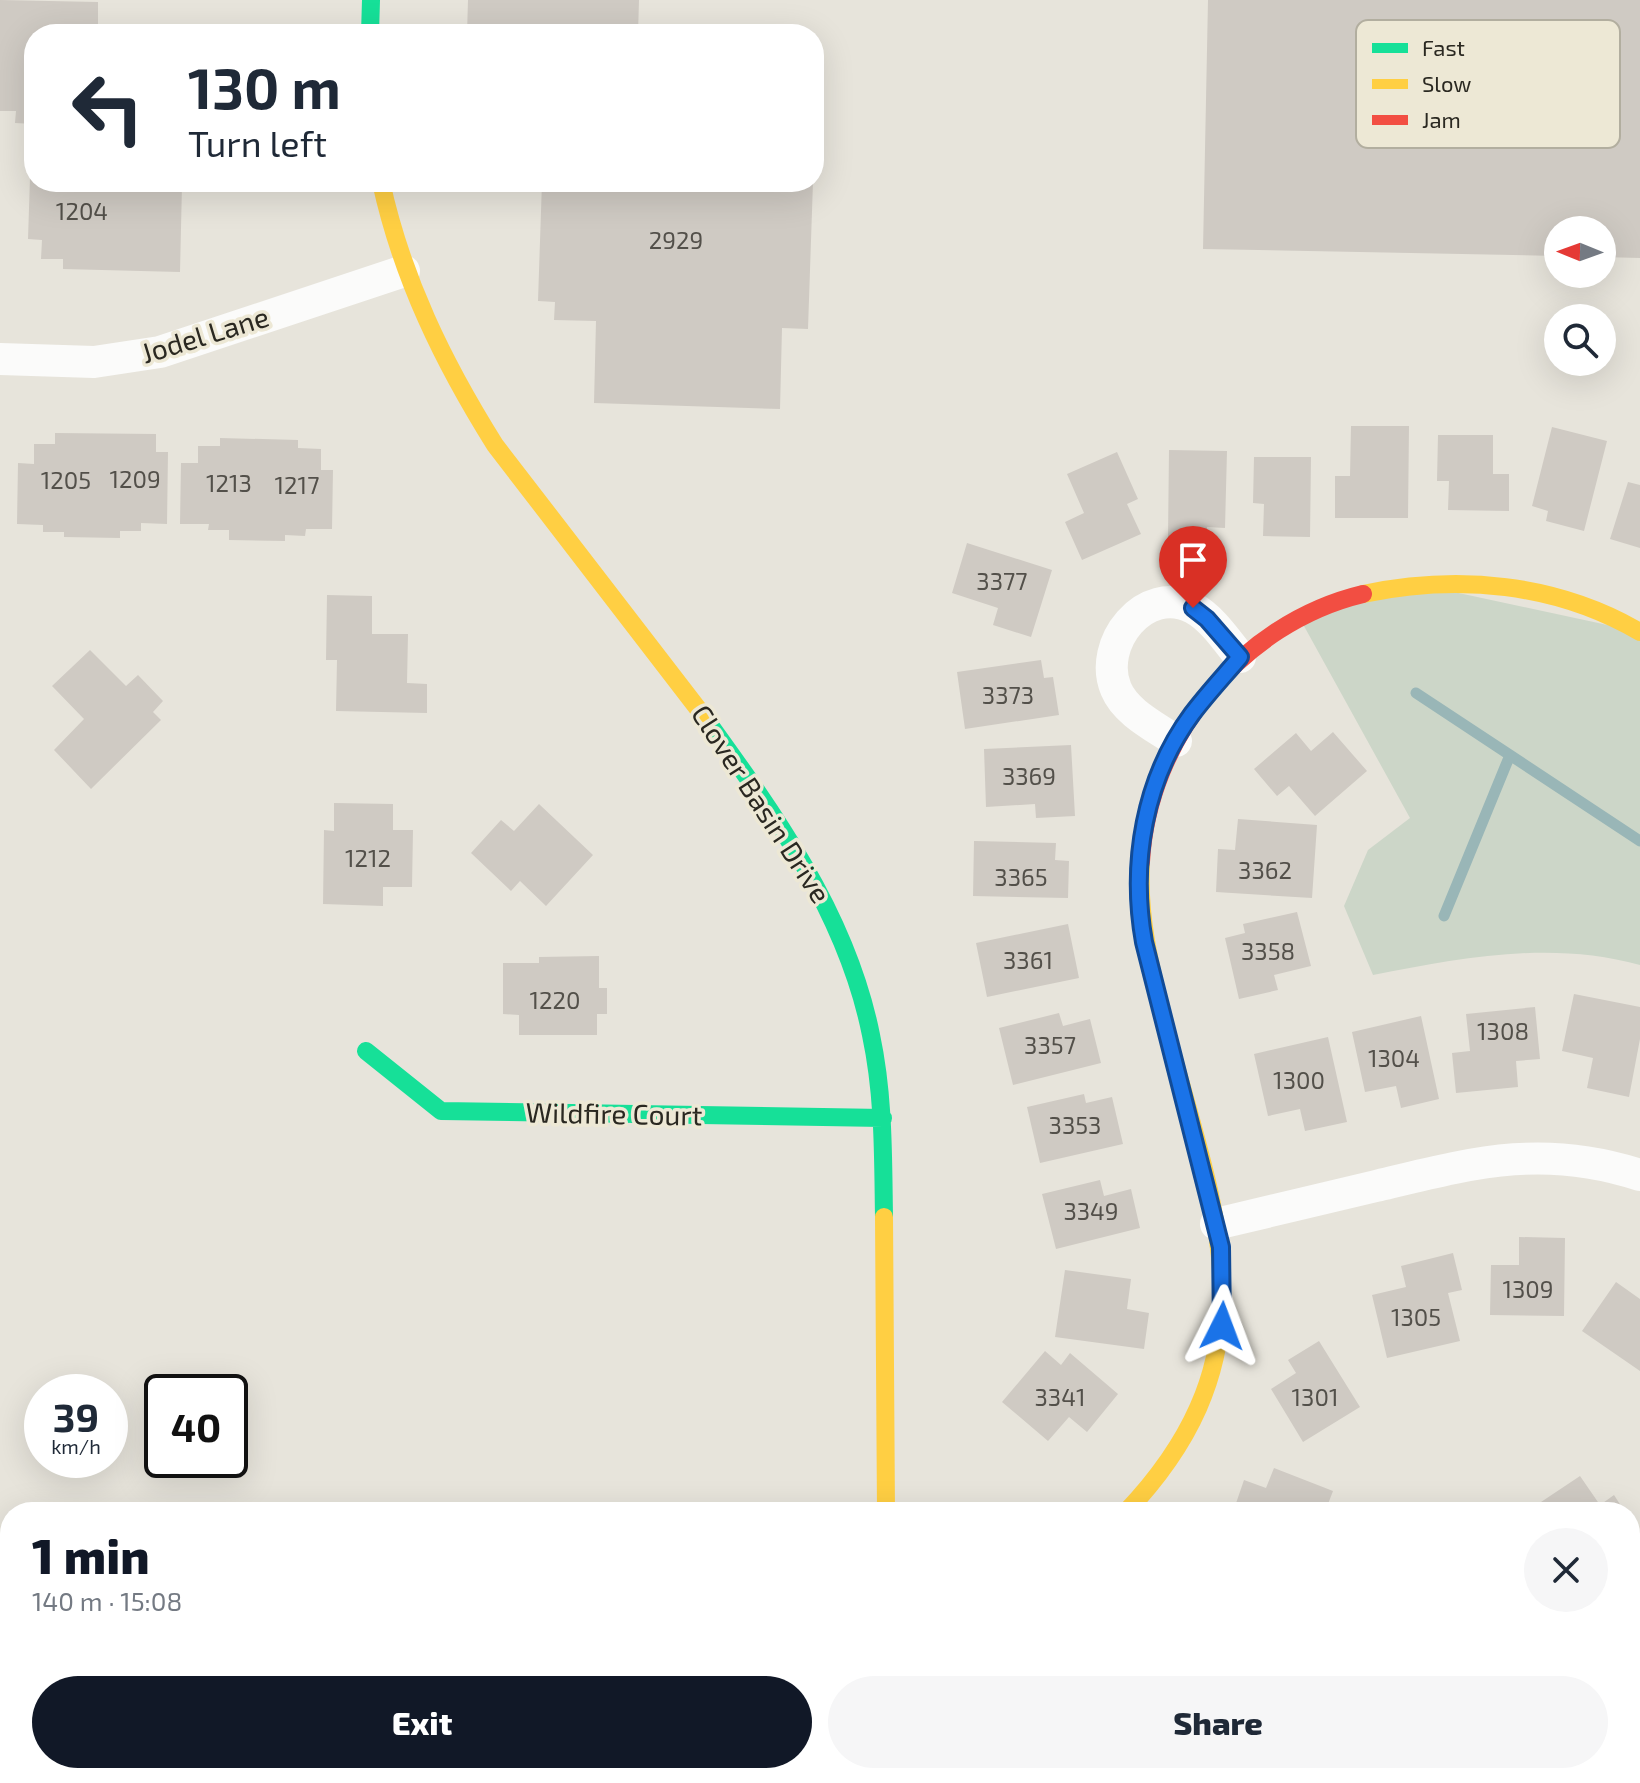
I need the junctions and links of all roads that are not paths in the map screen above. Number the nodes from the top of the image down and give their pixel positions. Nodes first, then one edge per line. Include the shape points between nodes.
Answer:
1 (371, 0) edge
2 (370, 24) edge
3 (383, 192) edge
4 (404, 271) junction
5 (0, 359) edge
6 (1640, 632) edge
7 (1240, 657) junction
8 (1176, 741) junction
9 (366, 1051) dead end
10 (883, 1118) junction
11 (1640, 1175) edge
12 (1216, 1224) junction
13 (886, 1502) edge
14 (1135, 1502) edge

1 - 2 street
3 - 4 street, Clover Basin Drive
4 - 5 street, Jodel Lane via 160,352 94,362
4 - 10 street, Clover Basin Drive via 442,356 495,445 703,711 808,867 859,987 878,1065
6 - 7 street via 1607,612 1547,591 1501,585 1426,586 1373,592 1299,617
7 - 8 street
7 - 8 street via 1193,608 1159,605 1128,622 1113,654 1116,689 1137,714
8 - 12 street via 1143,828 1139,904 1144,942
9 - 10 street, Wildfire Court via 441,1111
10 - 13 street, Clover Basin Drive
11 - 12 street via 1581,1160 1507,1158
12 - 14 street via 1224,1311 1211,1375 1168,1463

